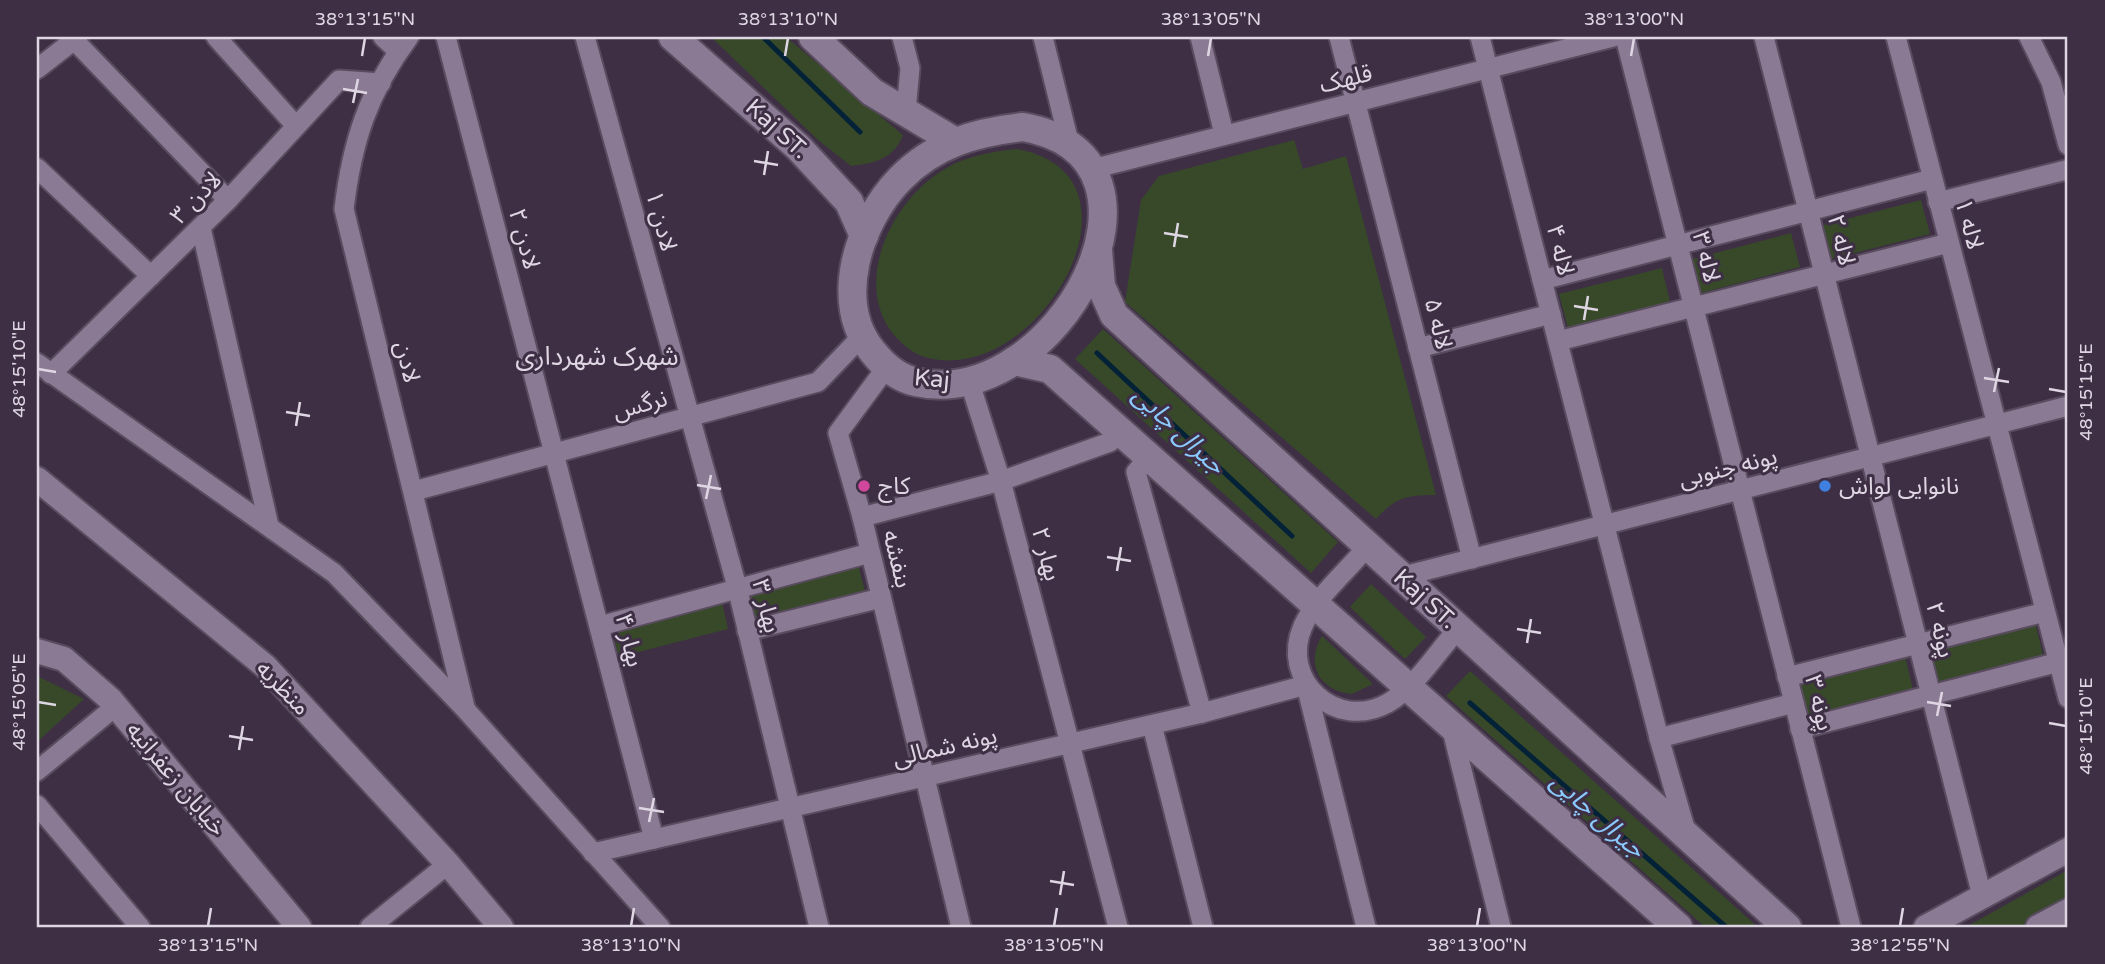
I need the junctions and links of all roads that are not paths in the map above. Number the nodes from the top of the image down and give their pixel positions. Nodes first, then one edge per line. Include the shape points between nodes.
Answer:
1 (216, 37) edge
2 (383, 37) edge
3 (446, 37) edge
4 (585, 37) edge
5 (673, 37) edge
6 (813, 37) edge
7 (902, 37) edge
8 (1043, 37) edge
9 (1200, 37) edge
10 (1339, 37) edge
11 (1480, 37) edge
12 (1612, 37) edge
13 (1625, 37) edge
14 (1764, 37) edge
15 (1896, 37) edge
16 (2029, 37) edge
17 (76, 38) edge
18 (403, 44) edge
19 (1488, 68) junction
20 (37, 69) edge
21 (381, 83) junction
22 (1356, 102) junction
23 (906, 112) junction
24 (296, 126) junction
25 (1224, 134) junction
26 (954, 141) junction
27 (1069, 142) junction
28 (2068, 145) edge
29 (37, 168) edge
30 (1092, 169) junction
31 (2066, 170) dead end
32 (1932, 179) junction
33 (228, 200) junction
34 (1938, 202) junction
35 (1809, 212) junction
36 (201, 228) junction
37 (864, 236) junction
38 (1949, 243) junction
39 (1678, 246) junction
40 (1098, 250) junction
41 (1824, 273) junction
42 (151, 276) junction
43 (1542, 280) junction
44 (1693, 306) junction
45 (1551, 314) junction
46 (861, 337) junction
47 (1558, 341) junction
48 (1418, 348) junction
49 (1014, 361) junction
50 (44, 368) edge
51 (886, 368) junction
52 (969, 380) junction
53 (2068, 406) edge
54 (689, 418) junction
55 (1996, 424) junction
56 (1121, 432) junction
57 (556, 453) junction
58 (1871, 456) junction
59 (1149, 457) junction
60 (1001, 481) junction
61 (38, 483) edge
62 (1740, 490) junction
63 (414, 491) junction
64 (862, 517) junction
65 (1604, 525) junction
66 (269, 526) junction
67 (1367, 547) junction
68 (870, 553) junction
69 (1472, 559) junction
70 (1400, 577) junction
71 (737, 587) junction
72 (881, 598) junction
73 (1316, 606) junction
74 (2045, 612) junction
75 (600, 625) junction
76 (1458, 629) junction
77 (747, 631) junction
78 (1918, 644) junction
79 (2060, 649) edge
80 (37, 651) edge
81 (1787, 677) junction
82 (1306, 685) junction
83 (1407, 687) junction
84 (1931, 695) junction
85 (2068, 698) edge
86 (1794, 703) junction
87 (116, 706) junction
88 (465, 709) junction
89 (1202, 713) junction
90 (1152, 725) junction
91 (1451, 726) junction
92 (1800, 729) junction
93 (1659, 738) junction
94 (1072, 743) junction
95 (37, 771) edge
96 (925, 777) junction
97 (37, 805) edge
98 (790, 808) junction
99 (1688, 837) junction
100 (654, 839) junction
101 (2068, 850) edge
102 (593, 853) junction
103 (448, 864) junction
104 (1982, 896) junction
105 (2068, 911) edge
106 (140, 927) edge
107 (299, 927) edge
108 (370, 927) edge
109 (501, 927) edge
110 (660, 927) edge
111 (819, 927) edge
112 (961, 927) edge
113 (1118, 927) edge
114 (1203, 927) edge
115 (1366, 927) edge
116 (1501, 927) edge
117 (1678, 927) edge
118 (1787, 927) edge
119 (1851, 927) edge
120 (1926, 927) edge
121 (2038, 927) edge

1 - 24 street
2 - 18 street
3 - 57 street, لادن ۲
4 - 54 street, لادن ۱
5 - 37 main road, Kaj ST. via 799,147 849,202
6 - 23 main road via 872,92
7 - 23 street via 910,68
8 - 27 street
9 - 25 street
10 - 22 street, لاله ۵
11 - 19 street, لاله ۴
12 - 19 street, قلهک
13 - 39 street, لاله ۳
14 - 35 street, لاله ۲
15 - 32 street, لاله ۱
16 - 28 street via 2051,82
17 - 20 street
17 - 33 street
18 - 21 street, لادن
19 - 22 street, قلهک
19 - 43 street, لاله ۴
21 - 24 street, لادن ۳ via 340,80
21 - 63 street, لادن via 350,158 344,209
22 - 25 street, قلهک
22 - 48 street, لاله ۵
23 - 26 main road
24 - 33 street, لادن ۳
25 - 30 street, قلهک
26 - 27 main road, Kaj via 988,130 1023,127 1047,131
26 - 37 main road, Kaj via 900,180 879,206
27 - 30 main road, Kaj
29 - 42 street
30 - 40 main road, Kaj via 1103,195
31 - 34 street
32 - 34 street, لاله ۱
32 - 35 street
33 - 36 street, لادن ۳
34 - 38 street, لاله ۱
35 - 39 street
35 - 41 street, لاله ۲
36 - 42 street, لادن ۳
36 - 66 street
37 - 46 main road, Kaj via 852,297
38 - 41 street
38 - 55 street, لاله ۱
39 - 43 street
39 - 44 street, لاله ۳
40 - 49 main road, Kaj via 1080,294 1059,323
40 - 67 main road, Kaj ST. via 1101,286 1114,315
41 - 44 street
41 - 58 street, لاله ۲
42 - 50 street, لادن ۳
43 - 45 street, لاله ۴
44 - 47 street
44 - 62 street, لاله ۳
45 - 47 street, لاله ۴
45 - 48 street
46 - 51 main road, Kaj
46 - 54 street, نرگس via 818,382
47 - 65 street, لاله ۴
48 - 69 street, لاله ۵
49 - 52 main road, Kaj
49 - 56 main road via 1050,369
50 - 66 street
51 - 52 main road, Kaj via 915,382
51 - 64 street, بنفشه via 838,433
52 - 60 street, بهار ۲
53 - 55 street, پونه جنوبی
54 - 57 street, نرگس
54 - 71 street, بهار ۳
55 - 58 street, پونه جنوبی
55 - 74 street, لاله ۱
56 - 59 main road
56 - 60 street via 1110,442
57 - 63 street, نرگس
57 - 75 street, بهار ۴
58 - 62 street, پونه جنوبی
58 - 78 street, پونه ۲
59 - 73 main road
59 - 89 street via 1136,472
60 - 64 street
60 - 94 street, بهار ۲
61 - 103 street, منظریه via 265,666
62 - 65 street, پونه جنوبی
62 - 81 street, پونه ۳
63 - 88 street, لادن
64 - 68 street, بنفشه
65 - 69 street, پونه جنوبی
65 - 93 street, لاله ۴
66 - 88 street via 334,573
67 - 70 main road, Kaj ST.
67 - 73 street
68 - 71 street
68 - 72 street, بنفشه
69 - 70 street, پونه جنوبی
70 - 76 main road, Kaj ST.
71 - 75 street
71 - 77 street, بهار ۳
72 - 77 street
72 - 96 street, بنفشه
73 - 82 street via 1297,642 1297,662
73 - 83 main road
74 - 78 street
74 - 79 street, لاله ۱
75 - 100 street, بهار ۴
76 - 83 street
76 - 99 main road, Kaj ST.
77 - 98 street, بهار ۳
78 - 81 street
78 - 84 street, پونه ۲
79 - 84 street
79 - 85 street, لاله ۱
80 - 87 street, خیابان زعفرانیه via 64,659
81 - 86 street, پونه ۳
82 - 83 street via 1333,708 1353,712 1378,708
82 - 89 street, پونه شمالی
82 - 115 street
83 - 91 main road
84 - 92 street
84 - 104 street, پونه ۲
86 - 92 street, پونه ۳
86 - 93 street
87 - 95 street
87 - 107 street, خیابان زعفرانیه
88 - 102 street
89 - 90 street, پونه شمالی
90 - 94 street, پونه شمالی
90 - 114 street
91 - 116 street
91 - 117 main road
92 - 119 street, پونه ۳
93 - 99 street, لاله ۴
94 - 96 street, پونه شمالی
94 - 113 street, بهار ۲
96 - 98 street, پونه شمالی
96 - 112 street, بنفشه
97 - 106 street
98 - 100 street, پونه شمالی
98 - 111 street, بهار ۳
99 - 118 main road, Kaj ST.
100 - 102 street, پونه شمالی
101 - 104 street
102 - 110 street
103 - 108 street
103 - 109 street, منظریه
104 - 120 street
105 - 121 street

